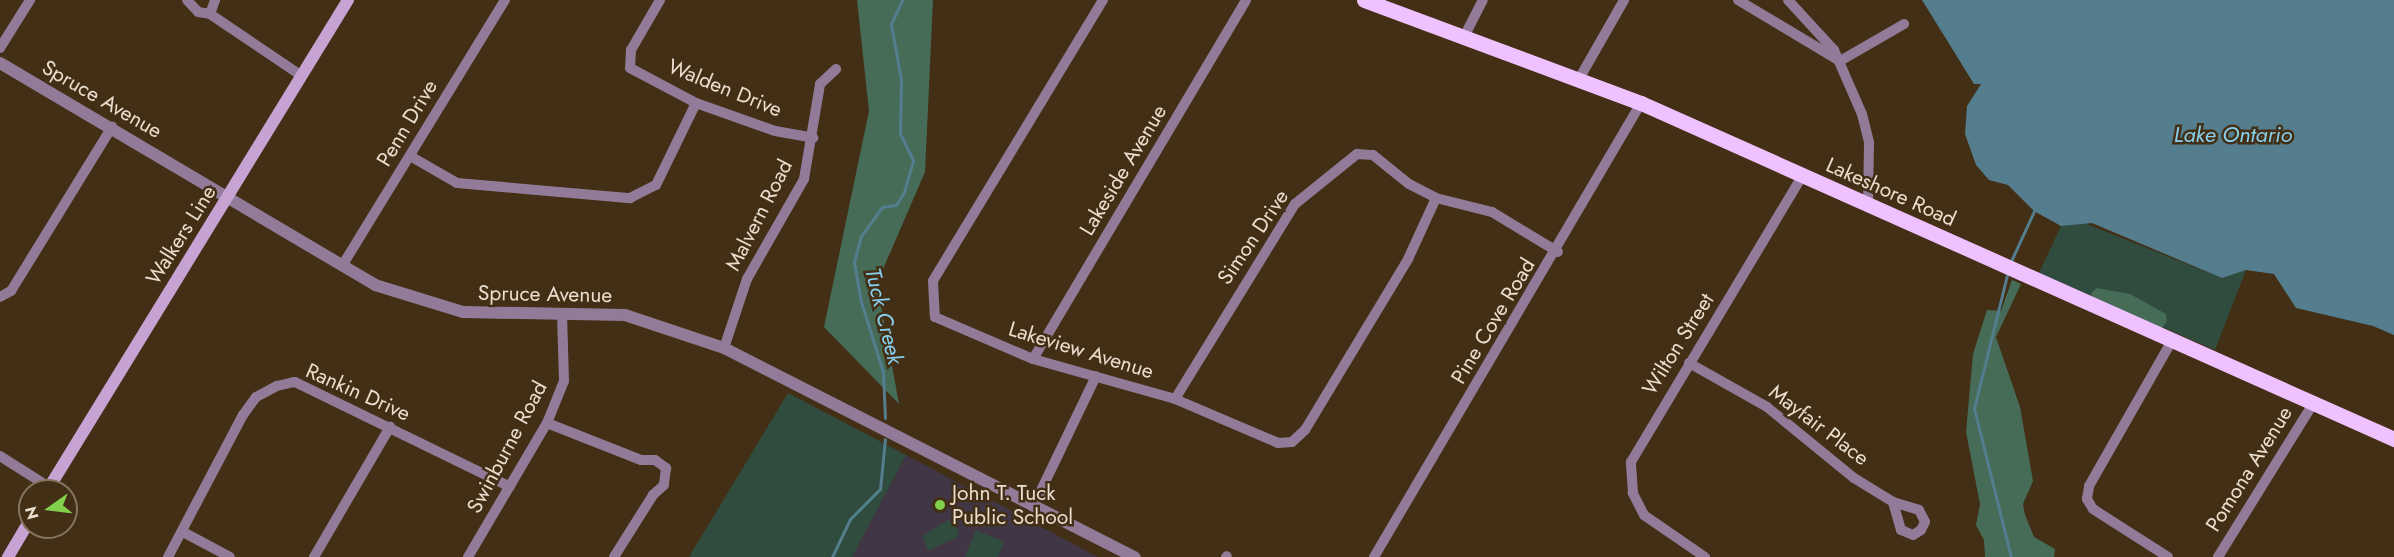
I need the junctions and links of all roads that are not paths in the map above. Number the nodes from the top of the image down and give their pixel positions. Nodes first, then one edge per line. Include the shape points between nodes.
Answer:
1 (30, 0) edge
2 (187, 0) edge
3 (215, 0) edge
4 (348, 0) edge
5 (505, 0) edge
6 (660, 0) edge
7 (1103, 0) edge
8 (1246, 0) edge
9 (1364, 0) edge
10 (1483, 0) edge
11 (1624, 0) edge
12 (1738, 0) edge
13 (1788, 0) edge
14 (210, 14) junction
15 (1904, 24) dead end
16 (1464, 35) junction
17 (0, 48) edge
18 (1840, 61) junction
19 (0, 63) edge
20 (836, 69) dead end
21 (302, 76) junction
22 (1579, 79) junction
23 (696, 103) junction
24 (1641, 104) junction
25 (112, 127) junction
26 (813, 138) junction
27 (410, 156) junction
28 (1802, 176) junction
29 (227, 197) junction
30 (1436, 198) junction
31 (1868, 206) junction
32 (1558, 252) junction
33 (342, 266) junction
34 (0, 297) edge
35 (562, 315) junction
36 (2173, 339) junction
37 (724, 348) junction
38 (1033, 359) junction
39 (1689, 363) junction
40 (1096, 376) junction
41 (1175, 399) junction
42 (2314, 402) junction
43 (547, 423) junction
44 (390, 427) junction
45 (2394, 439) edge
46 (0, 456) edge
47 (33, 479) edge
48 (54, 479) edge
49 (510, 487) junction
50 (1893, 502) dead end
51 (1033, 507) junction
52 (183, 532) junction
53 (19, 539) edge
54 (8, 557) edge
55 (168, 557) edge
56 (230, 557) edge
57 (314, 557) edge
58 (468, 557) edge
59 (614, 557) edge
60 (1135, 557) edge
61 (1374, 557) edge
62 (1706, 557) edge
63 (2168, 557) edge
64 (2218, 557) edge

1 - 17 street
2 - 14 street via 198,12
3 - 14 street
4 - 21 main road, Walkers Line
5 - 27 street, Penn Drive
6 - 23 street, Walden Drive via 627,65
7 - 38 street, Lakeview Avenue via 933,281 935,317
8 - 38 street, Lakeside Avenue
9 - 16 main road, Lakeshore Road
10 - 16 street
11 - 22 street
12 - 18 street
13 - 18 street
14 - 21 street
15 - 18 street
16 - 22 main road, Lakeshore Road
18 - 31 street via 1869,143
19 - 25 street, Spruce Avenue
20 - 26 street, Malvern Road via 820,84
21 - 29 main road, Walkers Line
22 - 24 main road, Lakeshore Road
23 - 26 street, Walden Drive via 775,131
23 - 27 street via 656,185 630,198 457,183
24 - 28 main road, Lakeshore Road
24 - 32 street, Pine Cove Road
25 - 29 street, Spruce Avenue
25 - 34 street via 10,291
26 - 37 street, Malvern Road via 804,179 747,279
27 - 33 street, Penn Drive
28 - 31 main road, Lakeshore Road
28 - 39 street, Wilton Street
29 - 33 street, Spruce Avenue
29 - 48 main road, Walkers Line
30 - 32 street, Simon Drive via 1492,212
30 - 41 street, Simon Drive via 1409,184 1373,155 1357,154 1341,163 1288,213
30 - 41 street, Lakeview Avenue via 1408,259 1305,430 1292,442 1278,443
31 - 36 main road, Lakeshore Road
32 - 61 street, Pine Cove Road
33 - 35 street, Spruce Avenue via 410,299 463,312
35 - 37 street, Spruce Avenue via 625,315
35 - 43 street, Swinburne Road via 564,381
36 - 42 main road, Lakeshore Road
36 - 63 street via 2089,486 2087,499 2093,509
37 - 51 street, Spruce Avenue via 866,417
38 - 40 street, Lakeview Avenue
39 - 50 street, Mayfair Place via 1767,407 1829,460
39 - 62 street, Wilton Street via 1631,462 1633,493 1644,514 1664,532
40 - 41 street, Lakeview Avenue
40 - 51 street
42 - 45 main road, Lakeshore Road
42 - 64 street, Pomona Avenue
43 - 49 street, Swinburne Road
43 - 59 street via 641,460 655,460 666,468 664,485 653,495
44 - 49 street, Rankin Drive
44 - 52 street, Rankin Drive via 295,382 277,386 256,397 243,415
44 - 57 street
46 - 47 street
49 - 58 street, Swinburne Road
51 - 60 street, Spruce Avenue
52 - 55 street, Rankin Drive
52 - 56 street
53 - 54 main road

